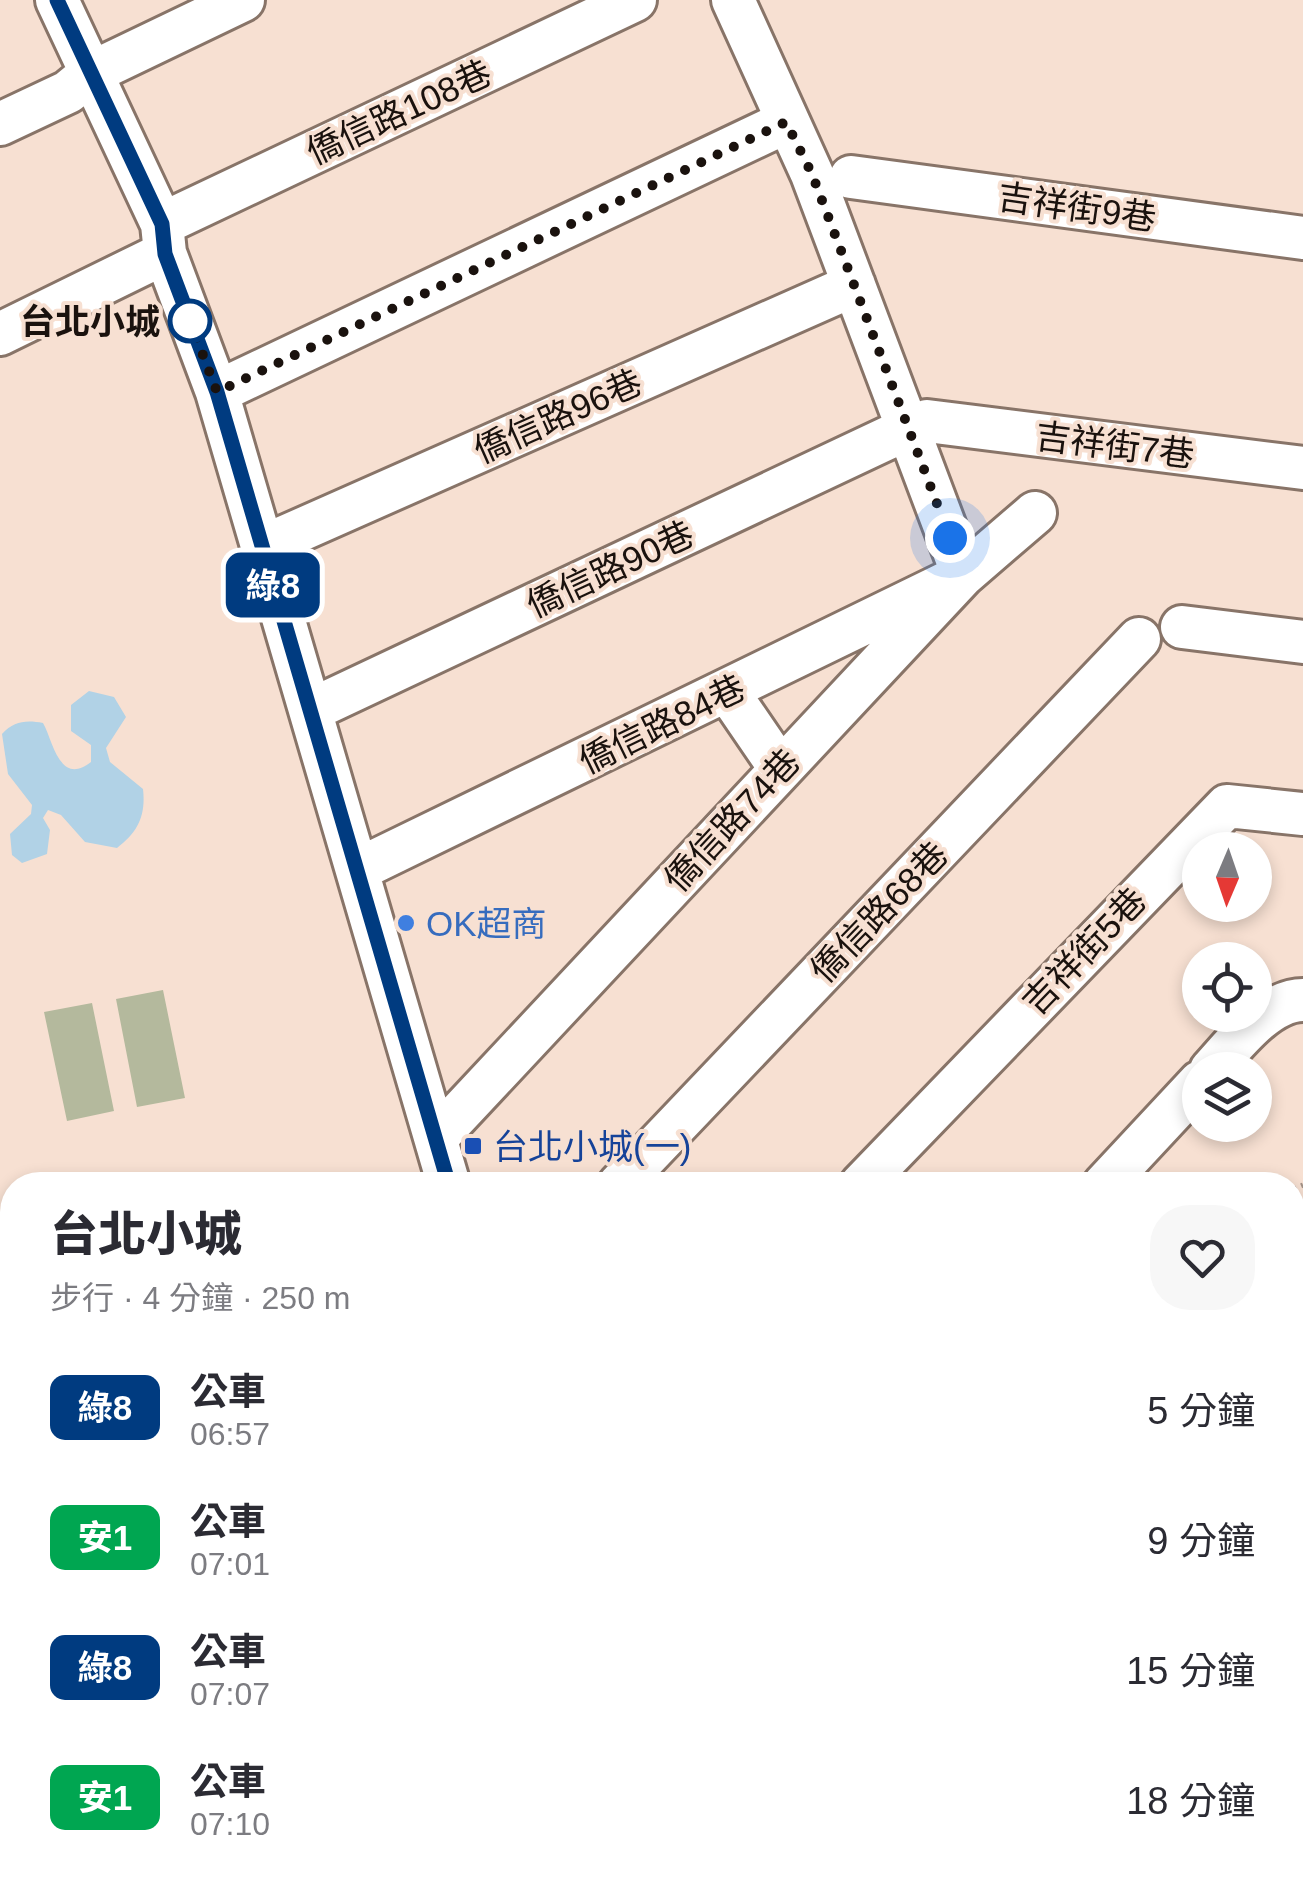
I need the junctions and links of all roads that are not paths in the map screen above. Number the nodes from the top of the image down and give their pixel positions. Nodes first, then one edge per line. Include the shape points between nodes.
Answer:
1 (57, 0) edge
2 (242, 0) edge
3 (635, 0) edge
4 (733, 0) edge
5 (91, 72) junction
6 (786, 122) junction
7 (0, 124) edge
8 (851, 177) dead end
9 (1303, 238) edge
10 (164, 239) junction
11 (854, 285) junction
12 (0, 334) edge
13 (217, 392) junction
14 (918, 425) junction
15 (1303, 468) edge
16 (1035, 513) dead end
17 (262, 547) junction
18 (964, 575) junction
19 (1182, 627) dead end
20 (1139, 639) dead end
21 (1303, 642) edge
22 (728, 692) junction
23 (312, 710) junction
24 (780, 768) junction
25 (1303, 814) edge
26 (359, 869) junction
27 (1303, 1000) edge
28 (1228, 1052) edge
29 (1182, 1101) edge
30 (438, 1136) junction
31 (446, 1172) edge
32 (631, 1172) edge
33 (873, 1172) edge
34 (1116, 1172) edge

1 - 5 street
2 - 5 street
3 - 10 street, 僑信路108巷
4 - 6 street
5 - 7 street via 68,92
5 - 10 street
6 - 11 street
6 - 13 street
8 - 9 street, 吉祥街9巷
10 - 12 street, 僑信路108巷
10 - 13 street
11 - 14 street
11 - 17 street, 僑信路96巷
13 - 17 street
14 - 15 street, 吉祥街7巷
14 - 18 street
14 - 23 street, 僑信路90巷
16 - 18 street, 僑信路74巷
17 - 23 street
18 - 22 street, 僑信路84巷
18 - 24 street, 僑信路74巷
19 - 21 street
20 - 32 street, 僑信路68巷
22 - 24 street
22 - 26 street, 僑信路84巷
23 - 26 street
24 - 30 street, 僑信路74巷
25 - 33 street, 吉祥街5巷 via 1228,806
26 - 30 street
27 - 28 street via 1289,1000
29 - 34 street
30 - 31 street

